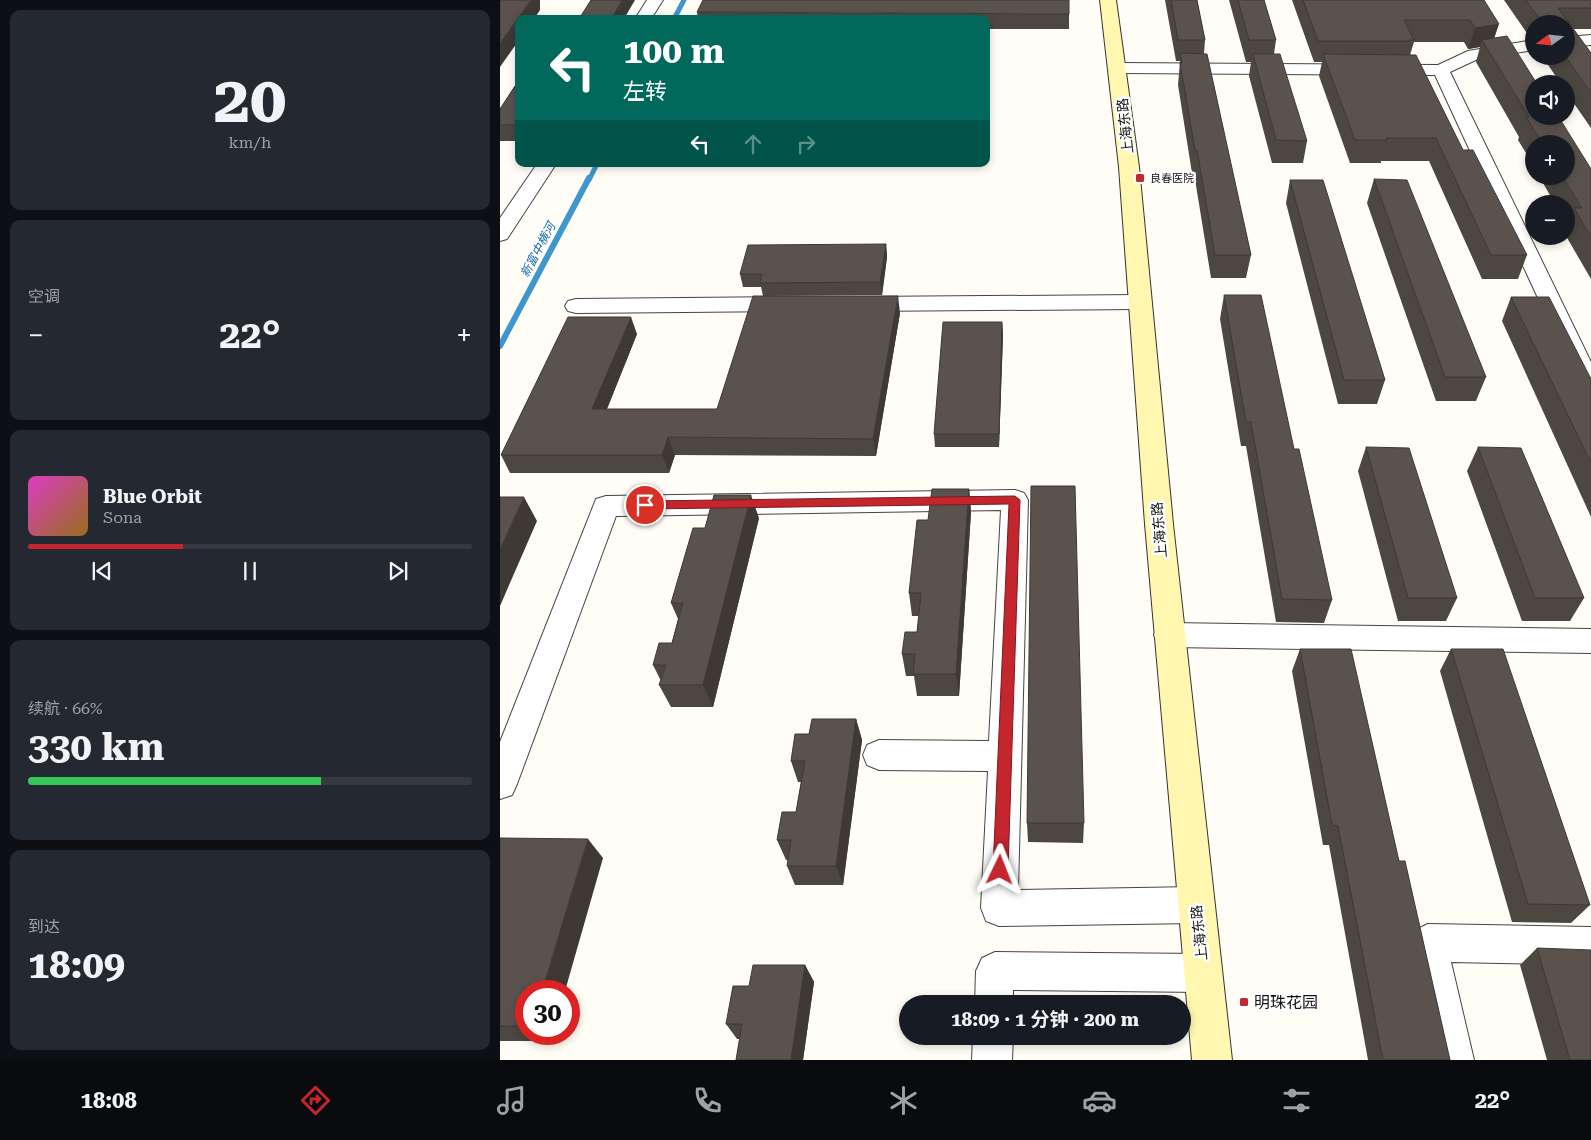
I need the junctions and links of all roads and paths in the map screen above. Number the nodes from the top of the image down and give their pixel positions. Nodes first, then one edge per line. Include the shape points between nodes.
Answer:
1 (655, 0) edge
2 (1108, 0) edge
3 (646, 15) edge
4 (1591, 40) edge
5 (1575, 41) edge
6 (1525, 46) edge
7 (1119, 68) junction
8 (1441, 70) junction
9 (544, 167) edge
10 (500, 235) edge
11 (1140, 302) junction
12 (814, 304) edge
13 (843, 304) edge
14 (576, 306) dead end
15 (1591, 387) edge
16 (1169, 635) junction
17 (1591, 641) edge
18 (879, 755) dead end
19 (1005, 756) junction
20 (500, 784) edge
21 (1196, 905) junction
22 (1591, 946) edge
23 (1203, 973) junction
24 (994, 995) edge
25 (993, 1045) edge
26 (992, 1060) edge
27 (1212, 1060) edge
28 (1454, 1060) edge

1 - 3 street
2 - 7 street, 上海东路
4 - 5 street
6 - 8 street via 1474,55
7 - 8 street
7 - 11 street, 上海东路 via 1136,224
8 - 15 street
9 - 10 street
11 - 13 street
11 - 16 street, 上海东路
12 - 14 street
16 - 17 street
16 - 21 street, 上海东路
18 - 19 street
19 - 20 street via 1015,500 606,506
19 - 21 street via 999,908
21 - 23 street, 上海东路
22 - 28 street via 1428,942
23 - 24 street via 995,971
23 - 27 street, 上海东路
25 - 26 street

